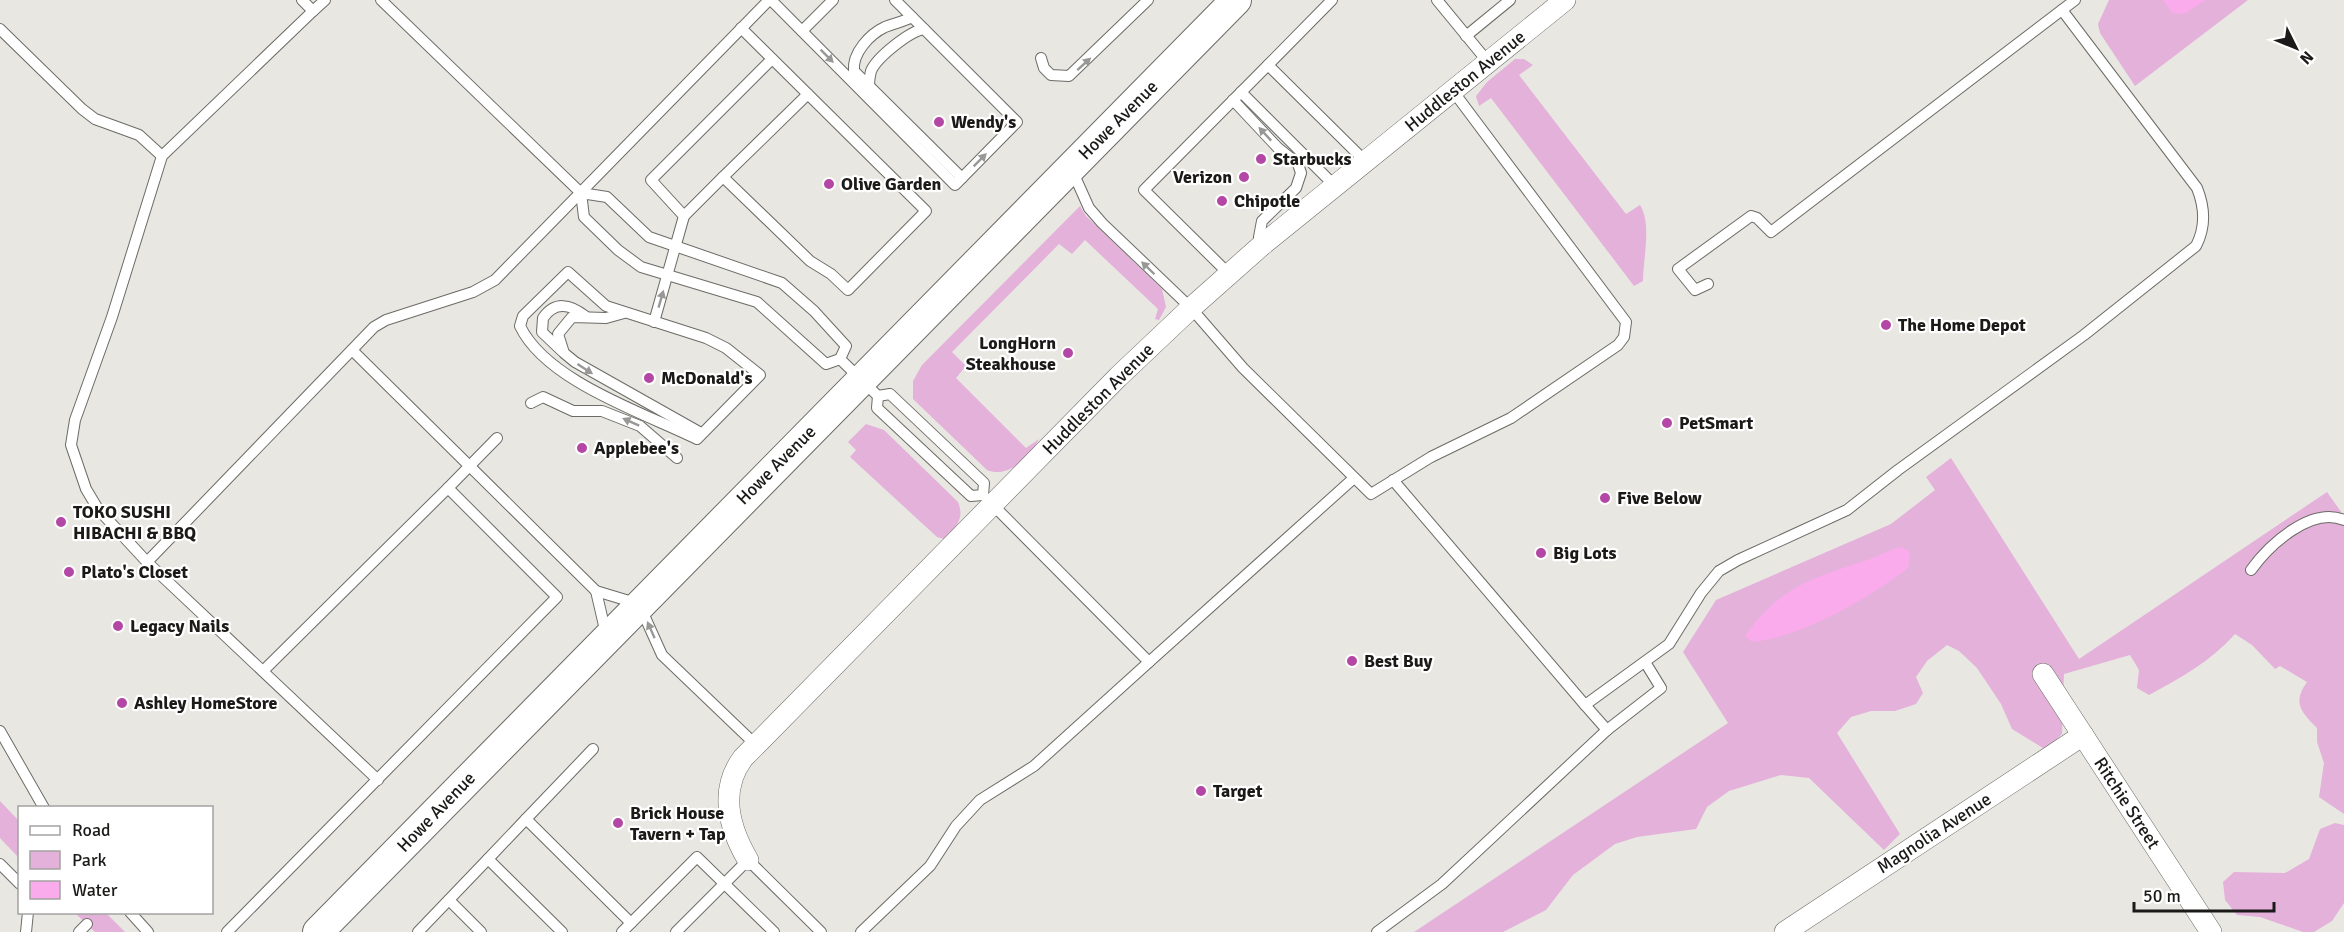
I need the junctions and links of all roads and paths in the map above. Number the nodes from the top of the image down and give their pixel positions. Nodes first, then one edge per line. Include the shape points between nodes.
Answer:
1 (302, 0) edge
2 (325, 0) edge
3 (381, 0) edge
4 (770, 0) edge
5 (833, 0) edge
6 (895, 0) edge
7 (1148, 0) edge
8 (1236, 0) edge
9 (1332, 0) edge
10 (1437, 0) edge
11 (1510, 0) edge
12 (1565, 0) edge
13 (2075, 0) edge
14 (2062, 10) junction
15 (313, 11) junction
16 (912, 16) junction
17 (741, 28) junction
18 (0, 29) edge
19 (924, 29) junction
20 (802, 31) junction
21 (1466, 36) junction
22 (1041, 58) dead end
23 (772, 59) junction
24 (1488, 62) junction
25 (1268, 65) junction
26 (869, 85) junction
27 (1454, 91) junction
28 (808, 94) junction
29 (1237, 96) junction
30 (162, 156) junction
31 (1366, 162) junction
32 (1071, 167) junction
33 (723, 177) junction
34 (962, 178) junction
35 (1335, 186) junction
36 (581, 193) junction
37 (684, 216) junction
38 (1262, 244) junction
39 (676, 248) junction
40 (1229, 274) junction
41 (668, 276) junction
42 (1708, 284) dead end
43 (1191, 308) junction
44 (624, 313) junction
45 (585, 316) junction
46 (654, 322) junction
47 (352, 350) junction
48 (564, 353) junction
49 (860, 378) junction
50 (531, 403) dead end
51 (703, 434) junction
52 (497, 438) dead end
53 (677, 458) dead end
54 (469, 466) junction
55 (1354, 478) junction
56 (1394, 480) junction
57 (448, 488) junction
58 (993, 505) junction
59 (2344, 520) edge
60 (147, 562) junction
61 (2251, 570) dead end
62 (596, 591) junction
63 (639, 604) junction
64 (607, 637) junction
65 (1149, 662) junction
66 (1645, 662) junction
67 (263, 671) junction
68 (2043, 674) dead end
69 (1585, 705) junction
70 (1607, 730) junction
71 (0, 731) edge
72 (2083, 735) junction
73 (756, 745) junction
74 (593, 749) dead end
75 (378, 780) junction
76 (43, 806) edge
77 (526, 819) junction
78 (488, 859) junction
79 (748, 860) junction
80 (0, 864) edge
81 (18, 882) edge
82 (723, 884) junction
83 (449, 900) junction
84 (28, 914) edge
85 (132, 914) edge
86 (631, 923) junction
87 (26, 932) edge
88 (148, 932) edge
89 (227, 932) edge
90 (318, 932) edge
91 (418, 932) edge
92 (481, 932) edge
93 (562, 932) edge
94 (622, 932) edge
95 (676, 932) edge
96 (774, 932) edge
97 (821, 932) edge
98 (861, 932) edge
99 (1377, 932) edge
100 (1785, 932) edge
101 (2211, 932) edge

1 - 15 lane
2 - 15 lane
3 - 36 lane
4 - 17 lane
4 - 20 lane
5 - 20 lane
6 - 16 lane
22 -> 7 lane via 1051,75 1069,76
8 - 32 street, Howe Avenue
9 - 25 lane
10 - 21 lane
11 - 21 lane
12 - 24 street, Huddleston Avenue
13 - 14 lane
14 - 42 lane via 1770,232 1751,216 1678,269 1695,290
14 - 66 lane via 2197,188 2204,215 2196,246 1847,510 1719,572 1669,644
15 - 30 lane
16 - 19 lane
16 - 26 lane via 878,31 859,51 854,71
17 - 23 lane
17 - 36 lane
18 - 30 lane via 95,119 139,135
19 - 26 lane via 915,30 878,62 872,69
34 -> 19 lane via 1017,122
20 -> 34 lane via 955,184
21 - 24 lane
23 - 28 lane
23 - 37 lane via 651,180
24 - 27 street, Huddleston Avenue
25 - 29 lane
25 - 31 lane
26 - 34 lane
27 - 31 street, Huddleston Avenue
27 - 56 lane via 1626,322 1626,332 1618,345 1511,418
28 - 33 lane
28 - 33 lane via 926,211 848,290 810,261
29 - 35 lane
38 -> 29 lane via 1262,221 1296,188 1301,173 1298,164 1278,148
29 - 40 lane via 1144,190
30 - 60 lane via 75,420 71,446 76,466 98,509
31 - 35 street, Huddleston Avenue
43 -> 32 lane via 1089,208
32 - 49 street, Howe Avenue
33 - 37 lane
35 - 38 street, Huddleston Avenue
36 - 39 lane via 607,197 644,233
36 - 41 lane via 584,217 618,250 641,267
36 - 47 lane via 487,285 386,320
37 - 39 lane
38 - 40 street, Huddleston Avenue
39 - 41 lane
39 - 49 lane via 782,283 846,346
40 - 43 street, Huddleston Avenue
46 -> 41 lane
41 - 49 lane via 757,302 826,364
43 - 55 lane via 1243,368
43 - 58 street, Huddleston Avenue
44 - 45 lane via 606,318
44 - 46 lane
44 - 51 lane via 606,306 568,272 523,316 520,326 532,345 575,381 697,439
45 - 48 lane via 572,317 562,326 558,334
45 - 48 lane via 562,306 553,308 543,318 542,332
46 - 51 lane via 726,348 760,375
47 - 54 lane
47 - 60 lane
48 -> 51 lane via 597,376
49 - 49 lane via 885,416 971,496 983,495 984,483 890,394
49 - 63 street, Howe Avenue
53 -> 50 lane via 640,426 614,415 573,411 543,397
52 - 54 lane
54 - 57 lane
54 - 62 lane
55 - 56 lane via 1371,494
55 - 65 lane
56 - 69 lane
57 - 67 lane
57 - 75 lane via 557,597
58 - 65 lane
58 - 73 street, Huddleston Avenue
59 - 61 lane via 2335,517 2294,529
60 - 67 lane
62 - 63 lane
62 - 64 lane
63 - 64 street, Howe Avenue
73 -> 63 lane via 662,655
64 - 90 street, Howe Avenue
65 - 98 lane via 1034,766 980,800 956,826 930,866
66 - 69 lane
66 - 70 lane via 1661,688
67 - 75 lane
68 - 72 street, Ritchie Street
69 - 70 lane
70 - 99 lane via 1442,884
71 - 76 lane
72 - 100 street, Magnolia Avenue
72 - 101 street, Ritchie Street
73 - 79 street, Huddleston Avenue via 732,777 729,803 735,836
74 - 77 lane
75 - 89 lane
77 - 78 lane
77 - 86 lane
78 - 83 lane
78 - 93 lane
79 - 82 lane
79 - 97 lane
80 - 81 lane
82 - 86 lane via 697,857
82 - 95 lane
82 - 96 lane
83 - 91 lane
83 - 92 lane
84 - 87 lane
85 - 88 lane
86 - 94 lane

